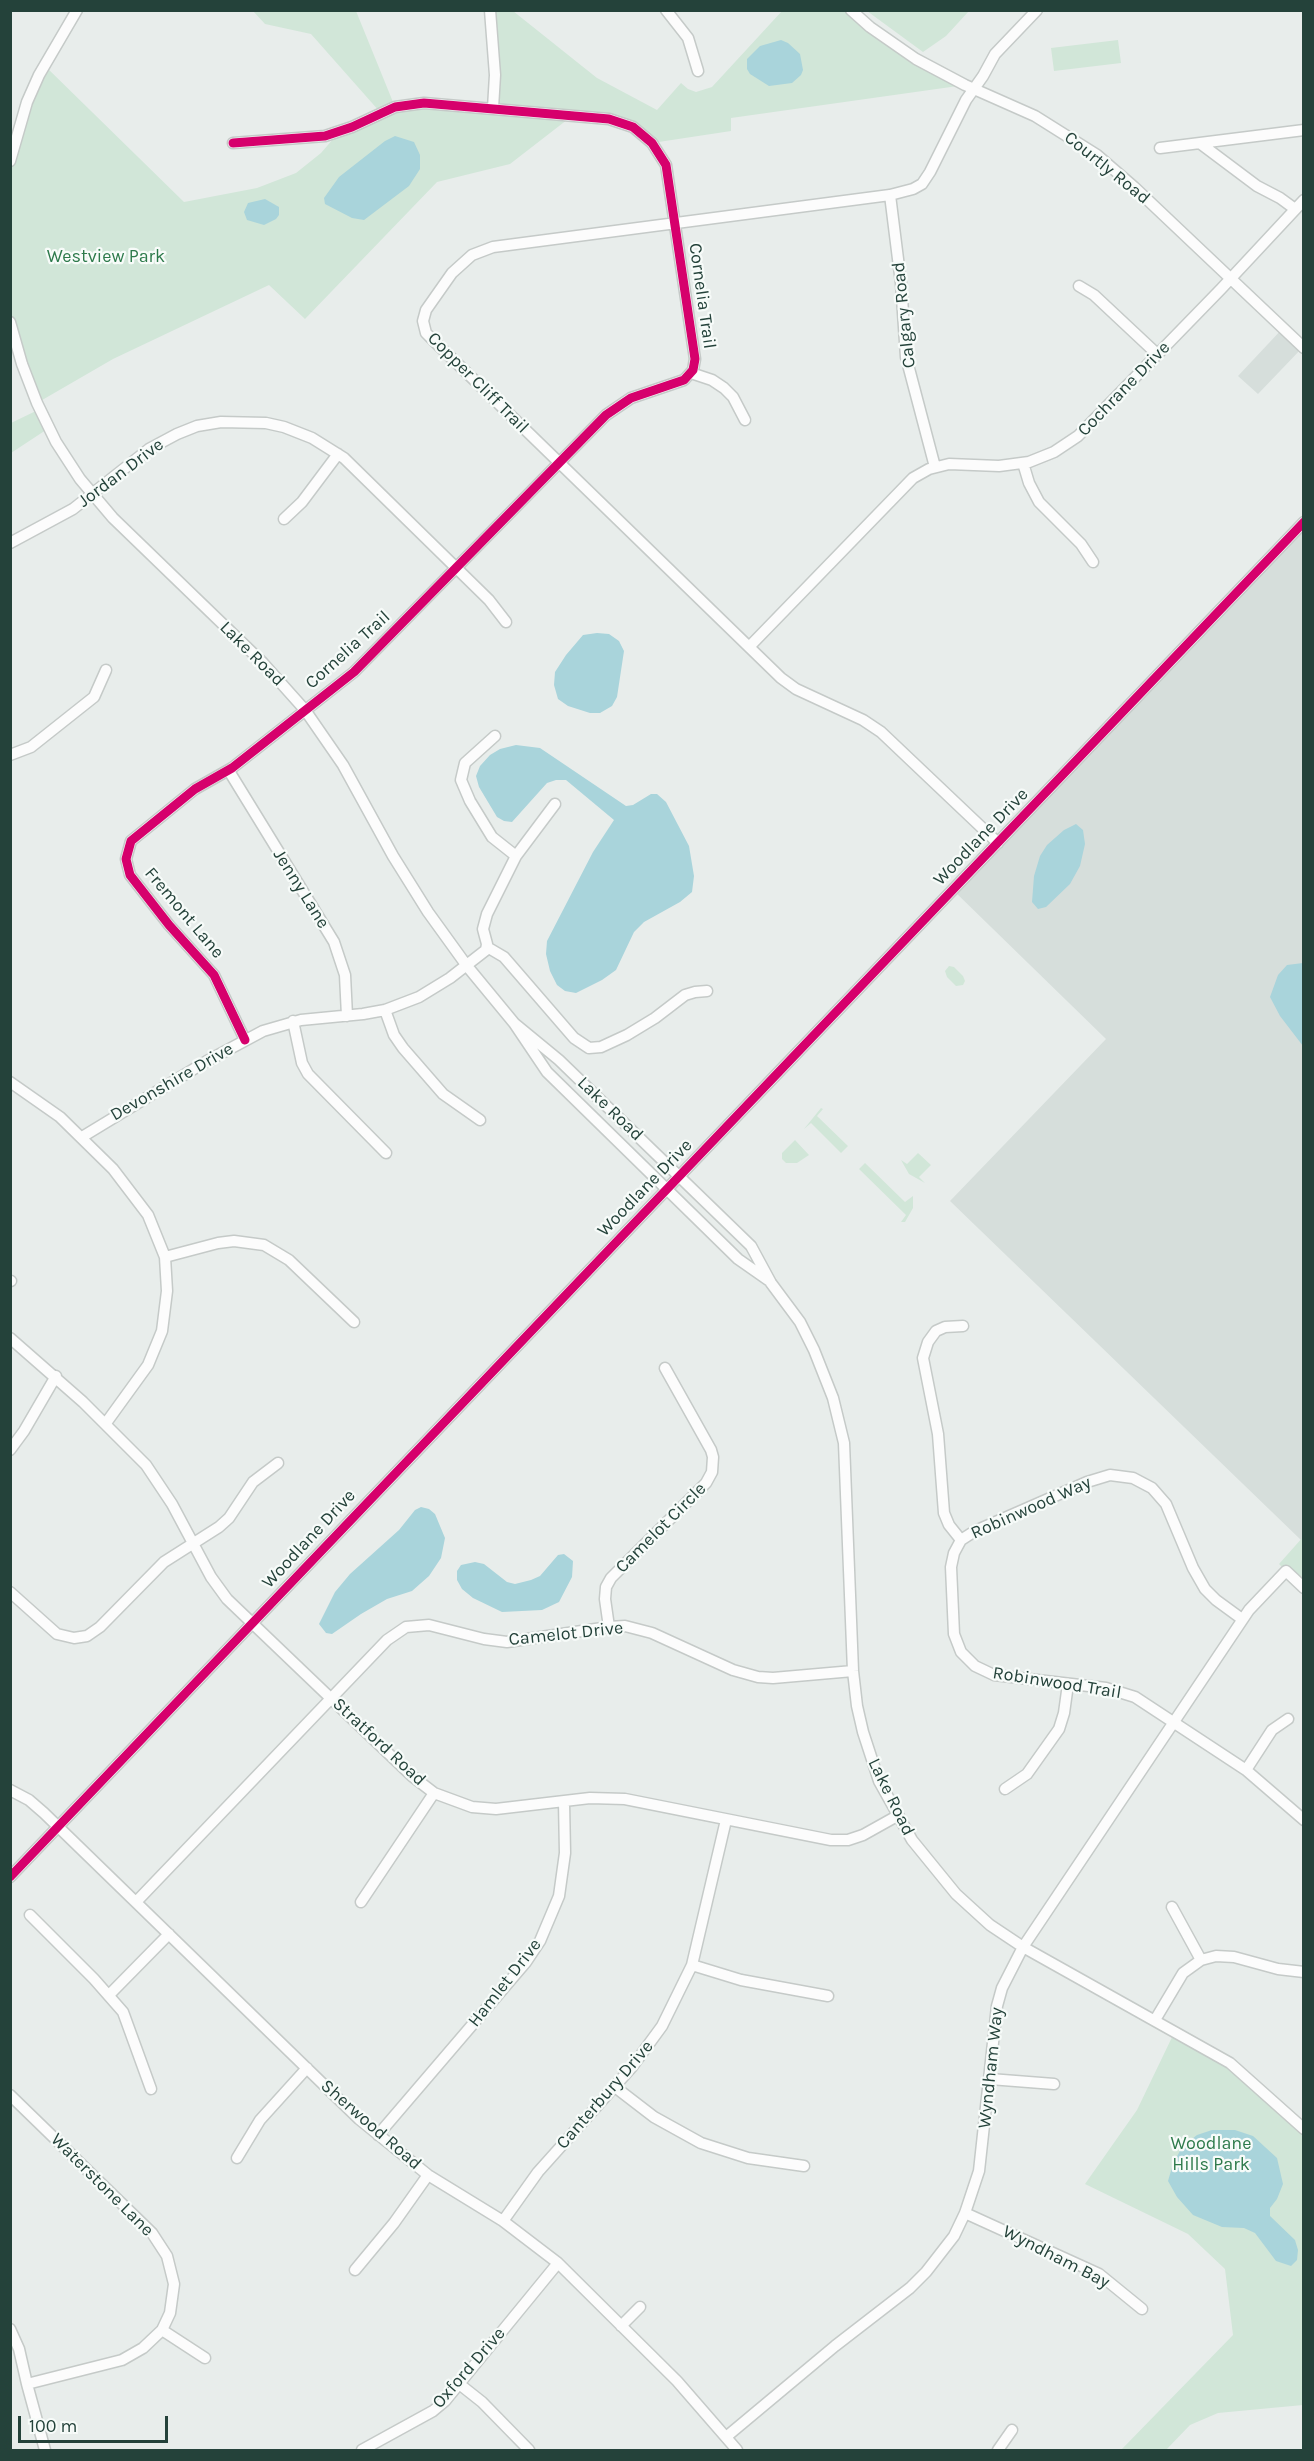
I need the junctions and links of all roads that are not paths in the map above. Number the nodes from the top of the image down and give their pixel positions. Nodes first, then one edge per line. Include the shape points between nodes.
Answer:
1 (77, 10) edge
2 (490, 10) edge
3 (666, 10) edge
4 (851, 10) edge
5 (1037, 10) edge
6 (698, 70) dead end
7 (974, 89) junction
8 (493, 108) junction
9 (1304, 130) edge
10 (233, 143) dead end
11 (1201, 144) junction
12 (1160, 148) dead end
13 (10, 160) edge
14 (890, 195) junction
15 (1304, 200) edge
16 (1295, 209) junction
17 (675, 222) junction
18 (1231, 279) junction
19 (1079, 286) dead end
20 (10, 322) edge
21 (1304, 348) edge
22 (1157, 354) junction
23 (691, 373) junction
24 (745, 420) dead end
25 (338, 454) junction
26 (558, 463) junction
27 (1023, 463) junction
28 (935, 467) junction
29 (93, 494) junction
30 (284, 519) dead end
31 (1304, 522) edge
32 (10, 543) edge
33 (1093, 562) dead end
34 (457, 568) junction
35 (506, 622) dead end
36 (749, 647) junction
37 (106, 670) dead end
38 (305, 710) junction
39 (495, 736) dead end
40 (10, 755) edge
41 (229, 771) junction
42 (555, 804) dead end
43 (998, 843) junction
44 (516, 856) junction
45 (487, 947) junction
46 (467, 966) junction
47 (707, 992) dead end
48 (385, 1010) junction
49 (347, 1016) junction
50 (293, 1022) junction
51 (514, 1023) junction
52 (245, 1040) junction
53 (10, 1082) edge
54 (480, 1120) dead end
55 (82, 1137) junction
56 (386, 1153) dead end
57 (679, 1177) junction
58 (667, 1189) junction
59 (165, 1257) junction
60 (771, 1283) junction
61 (354, 1322) dead end
62 (963, 1326) dead end
63 (10, 1338) edge
64 (665, 1368) dead end
65 (56, 1376) junction
66 (106, 1423) junction
67 (10, 1450) edge
68 (278, 1463) dead end
69 (962, 1540) junction
70 (193, 1544) junction
71 (1304, 1588) edge
72 (10, 1592) edge
73 (1242, 1619) junction
74 (252, 1623) junction
75 (609, 1627) junction
76 (853, 1671) junction
77 (1068, 1684) junction
78 (332, 1698) junction
79 (1288, 1719) dead end
80 (1174, 1723) junction
81 (1246, 1770) junction
82 (1005, 1789) dead end
83 (10, 1790) edge
84 (434, 1793) junction
85 (564, 1802) junction
86 (897, 1816) junction
87 (726, 1820) junction
88 (1304, 1821) edge
89 (58, 1827) junction
90 (10, 1877) edge
91 (136, 1902) junction
92 (361, 1902) dead end
93 (1172, 1907) dead end
94 (30, 1916) dead end
95 (169, 1934) junction
96 (1023, 1947) junction
97 (1201, 1960) junction
98 (692, 1965) junction
99 (1304, 1972) edge
100 (109, 1995) junction
101 (828, 1996) dead end
102 (1155, 2020) junction
103 (307, 2068) junction
104 (990, 2079) junction
105 (1054, 2084) dead end
106 (615, 2087) junction
107 (151, 2089) dead end
108 (10, 2095) edge
109 (1304, 2129) edge
110 (378, 2135) junction
111 (237, 2158) dead end
112 (804, 2166) dead end
113 (428, 2175) junction
114 (965, 2213) junction
115 (503, 2221) junction
116 (558, 2264) junction
117 (355, 2270) dead end
118 (640, 2307) dead end
119 (1142, 2309) dead end
120 (621, 2326) junction
121 (10, 2329) edge
122 (162, 2330) junction
123 (205, 2358) dead end
124 (27, 2384) junction
125 (458, 2384) junction
126 (1012, 2430) dead end
127 (726, 2437) junction
128 (45, 2451) edge
129 (362, 2451) edge
130 (530, 2451) edge
131 (737, 2451) edge
132 (998, 2451) edge

1 - 13 street via 39,75
2 - 8 street via 495,75
3 - 6 street via 688,38
4 - 7 street, Courtly Road via 916,59
5 - 7 street, Copper Cliff Trail via 995,54
7 - 14 street, Copper Cliff Trail via 924,182 910,191
7 - 18 street, Courtly Road via 1035,116 1097,155
8 - 10 street, Cornelia Trail via 440,103 410,105 380,112 325,136
8 - 17 street, Cornelia Trail via 609,119 633,127 662,157
9 - 11 street
11 - 12 street
11 - 16 street
14 - 17 street, Copper Cliff Trail
14 - 28 street, Calgary Road via 906,357
15 - 16 street, Cochrane Drive
16 - 18 street, Cochrane Drive
17 - 23 street, Cornelia Trail via 695,359
17 - 26 street, Copper Cliff Trail via 488,248 468,258 452,273 426,310 424,326 429,336
18 - 21 street, Courtly Road
18 - 22 street, Cochrane Drive
19 - 22 street via 1094,295
20 - 29 street, Lake Road via 38,405 70,464
22 - 27 street, Cochrane Drive via 1078,436 1049,454
23 - 24 street, Cornelia Trail via 724,388
23 - 26 street, Cornelia Trail via 684,380 615,407
25 - 29 street, Jordan Drive via 284,427 253,421 214,423 191,428 159,443
25 - 30 street
25 - 34 street, Jordan Drive
26 - 34 street, Cornelia Trail
26 - 36 street, Copper Cliff Trail
27 - 28 street, Cochrane Drive
27 - 33 street via 1039,502 1081,544
28 - 36 street, Cochrane Drive via 907,483
29 - 32 street, Jordan Drive via 61,517
29 - 38 street, Lake Road via 113,518 264,663
31 - 43 street, Woodlane Drive
34 - 35 street, Jordan Drive
34 - 38 street, Cornelia Trail via 366,661
36 - 43 street, Copper Cliff Trail via 796,690 866,721 887,736
37 - 40 street via 94,697 31,747
38 - 41 street, Fremont Lane
38 - 46 street, Lake Road via 343,765 410,884
39 - 44 street via 466,761 461,780 492,837
41 - 49 street, Jenny Lane via 334,942 345,975
41 - 52 street, Fremont Lane via 197,788 138,835 128,846 126,862 130,875 164,920 216,978
42 - 44 street
43 - 57 street, Woodlane Drive
44 - 45 street via 484,921
45 - 46 street, Devonshire Drive
45 - 47 street via 504,957 574,1038 589,1048 635,1031 685,995
46 - 48 street, Devonshire Drive via 425,994
46 - 51 street, Lake Road
48 - 49 street, Devonshire Drive
48 - 54 street via 405,1051 443,1094
49 - 50 street, Devonshire Drive
50 - 52 street, Devonshire Drive
50 - 56 street via 308,1074
51 - 57 street, Lake Road via 559,1060
51 - 58 street, Lake Road via 547,1072
52 - 55 street, Devonshire Drive
53 - 55 street
55 - 59 street via 148,1215
57 - 58 street, Woodlane Drive
57 - 60 street, Lake Road via 751,1246
58 - 60 street, Lake Road via 738,1259
58 - 74 street, Woodlane Drive
59 - 61 street via 226,1242 264,1245 289,1260
59 - 66 street via 166,1312 159,1340 138,1381
60 - 76 street, Lake Road via 795,1314 814,1350 841,1427 846,1463
62 - 69 street via 936,1331 923,1358 937,1424 944,1513
63 - 65 street, Stratford Road
64 - 75 street, Camelot Circle via 711,1450 714,1464 706,1483 611,1578 605,1599
65 - 66 street, Stratford Road
65 - 67 street
66 - 70 street, Stratford Road via 150,1470
68 - 70 street via 253,1482 229,1518
69 - 73 street, Robinwood Way via 1092,1480 1115,1475 1133,1478 1166,1504 1205,1589
69 - 77 street, Robinwood Trail via 951,1567 954,1634 963,1654 978,1668 994,1675
70 - 72 street via 164,1562 87,1636 57,1634
70 - 74 street, Stratford Road via 227,1599
71 - 73 street, Wyndham Way via 1286,1571
73 - 80 street, Wyndham Way
74 - 78 street, Stratford Road
74 - 89 street, Woodlane Drive
75 - 76 street, Camelot Drive via 645,1630 733,1670 758,1677
75 - 78 street, Camelot Drive via 507,1642 429,1625 406,1627 387,1640
76 - 86 street, Lake Road via 868,1749
77 - 80 street, Robinwood Trail via 1126,1694
77 - 82 street via 1059,1729 1027,1773
78 - 84 street, Stratford Road
78 - 91 street, Camelot Drive
79 - 81 street via 1272,1730
80 - 81 street, Robinwood Trail
80 - 96 street, Wyndham Way
81 - 88 street, Robinwood Trail
83 - 89 street, Sherwood Road via 29,1800
84 - 85 street, Stratford Road via 472,1808
84 - 92 street
85 - 87 street, Stratford Road via 625,1799
85 - 110 street, Hamlet Drive via 566,1853 559,1896 540,1941
86 - 87 street, Stratford Road via 848,1840
86 - 96 street, Lake Road via 926,1860 956,1894 990,1925
87 - 98 street, Canterbury Drive
89 - 90 street, Woodlane Drive
89 - 91 street, Sherwood Road
91 - 95 street, Sherwood Road
93 - 97 street
94 - 100 street
95 - 100 street
95 - 103 street, Sherwood Road
96 - 102 street, Lake Road
96 - 104 street, Wyndham Way via 997,2006
97 - 99 street via 1234,1957
97 - 102 street via 1183,1973
98 - 101 street via 741,1980
98 - 106 street, Canterbury Drive via 662,2026
100 - 107 street via 125,2016
102 - 109 street, Lake Road via 1230,2063
103 - 110 street, Sherwood Road
103 - 111 street via 260,2120
104 - 105 street
104 - 114 street, Wyndham Way via 979,2171
106 - 112 street via 654,2117 701,2143 748,2158
106 - 115 street, Canterbury Drive via 544,2165
108 - 122 street, Waterstone Lane via 160,2243 174,2284 170,2313
110 - 113 street, Sherwood Road
113 - 115 street, Sherwood Road
113 - 117 street
114 - 119 street, Wyndham Bay via 1099,2274
114 - 127 street, Wyndham Way via 954,2236 910,2288
115 - 116 street, Sherwood Road
116 - 120 street, Sherwood Road
116 - 125 street, Oxford Drive
118 - 120 street
120 - 127 street, Sherwood Road via 684,2388
121 - 124 street
122 - 123 street
122 - 124 street, Waterstone Lane via 122,2360
124 - 128 street
125 - 129 street, Oxford Drive via 433,2411
125 - 130 street via 482,2402
126 - 132 street
127 - 131 street, Sherwood Road

